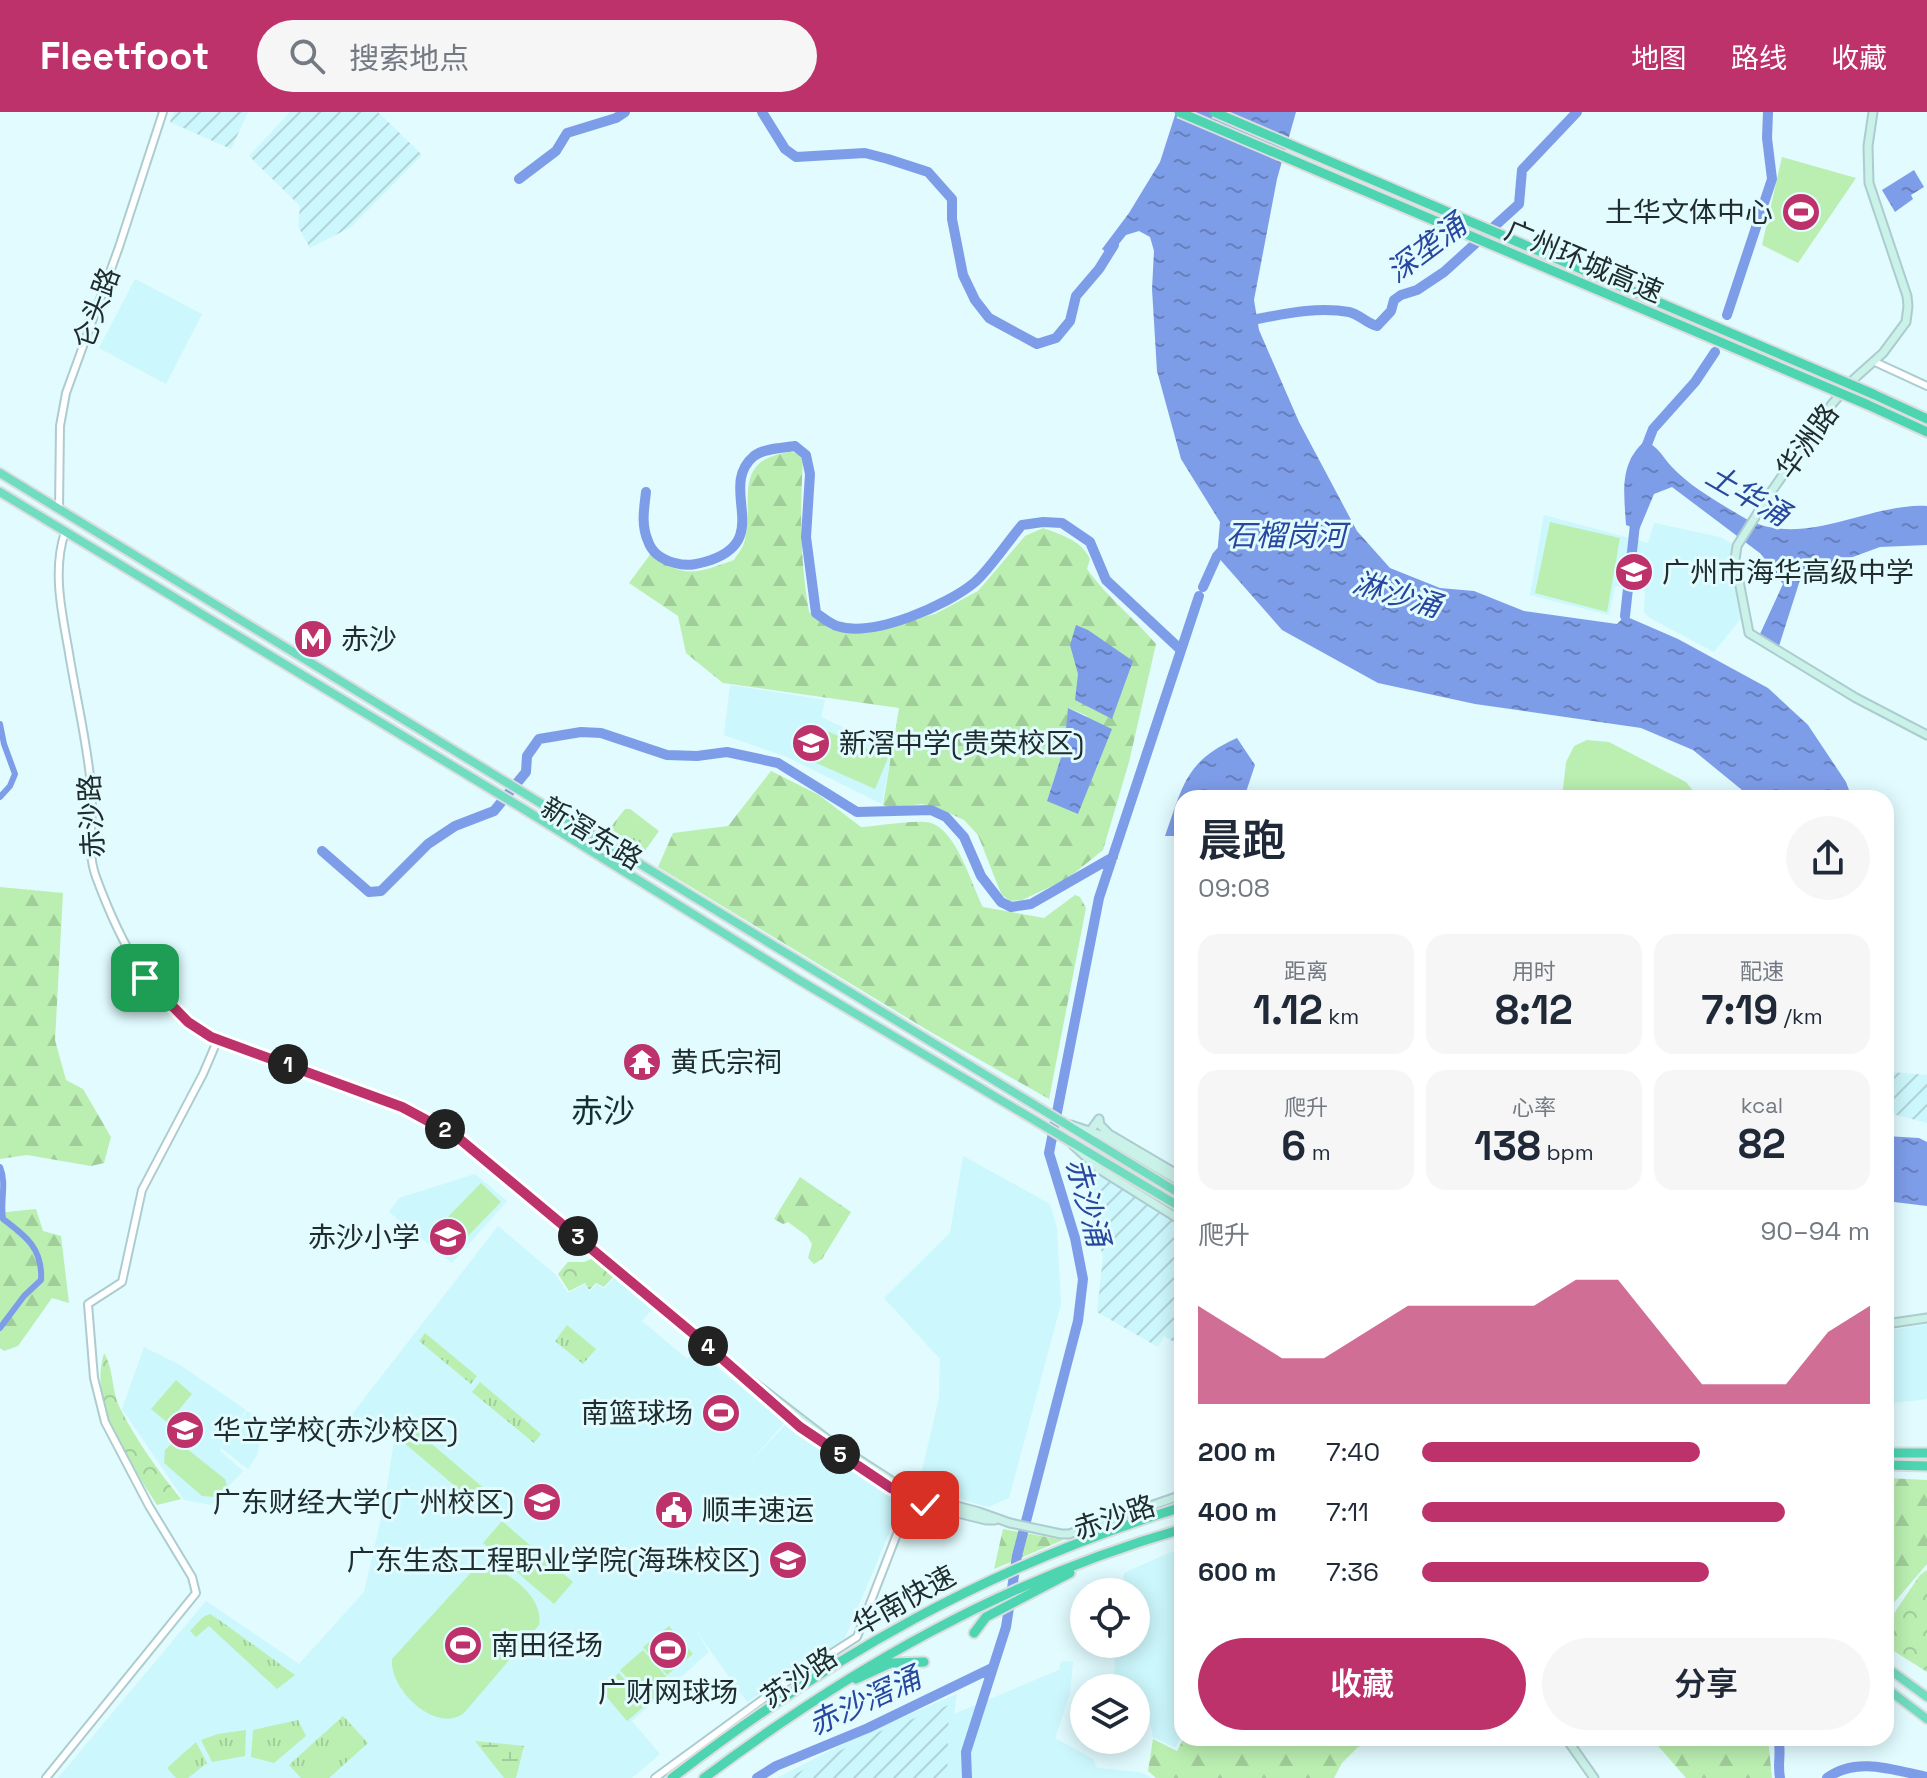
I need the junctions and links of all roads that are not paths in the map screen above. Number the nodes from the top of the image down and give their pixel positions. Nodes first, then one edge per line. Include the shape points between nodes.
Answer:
1 (163, 112) edge
2 (1179, 112) edge
3 (1214, 112) edge
4 (1873, 112) edge
5 (1875, 362) junction
6 (1927, 386) edge
7 (1927, 419) edge
8 (1927, 432) edge
9 (0, 473) edge
10 (0, 492) edge
11 (59, 509) junction
12 (65, 532) junction
13 (1927, 735) edge
14 (218, 1039) junction
15 (1071, 1125) junction
16 (1091, 1130) junction
17 (1069, 1141) junction
18 (1174, 1172) edge
19 (1174, 1178) edge
20 (1174, 1190) edge
21 (1174, 1203) edge
22 (1174, 1216) edge
23 (1927, 1318) edge
24 (1894, 1323) edge
25 (732, 1366) joint
26 (1894, 1453) edge
27 (1927, 1453) edge
28 (1894, 1465) edge
29 (1927, 1466) edge
30 (911, 1497) junction
31 (1174, 1498) edge
32 (1174, 1510) edge
33 (1174, 1532) edge
34 (1100, 1555) junction
35 (974, 1633) dead end
36 (924, 1662) dead end
37 (1894, 1673) edge
38 (1894, 1694) edge
39 (1927, 1697) edge
40 (818, 1698) junction
41 (1927, 1719) edge
42 (1572, 1746) edge
43 (46, 1778) edge
44 (655, 1778) edge
45 (672, 1778) edge
46 (704, 1778) edge
47 (1594, 1778) edge

1 - 11 street, 仑头路 via 66,393 60,426
2 - 8 highway, 广州环城高速, bridge
3 - 7 highway, 广州环城高速, bridge
4 - 5 main road, 华洲路 via 1869,183 1908,306 1906,322
5 - 6 street
5 - 13 main road, 华洲路 via 1832,404 1740,539 1735,560 1749,633
9 - 11 highway, 新滘东路
10 - 12 highway, 新滘东路
11 - 15 highway, 新滘东路
12 - 14 street, 赤沙路 via 59,554 60,601 92,788 92,863 137,967 188,1022
12 - 17 highway, 新滘东路
14 - 25 street, 赤沙路 via 402,1107 456,1136
14 - 43 street via 142,1190 123,1279 88,1304 99,1403 196,1593
15 - 16 main road
15 - 20 highway, 新滘东路
16 - 18 main road via 1099,1119 1109,1134
16 - 19 main road
17 - 21 highway, 新滘东路
17 - 22 main road via 1099,1169
23 - 24 main road
25 - 30 main road, 赤沙路
26 - 27 highway
28 - 29 highway
30 - 31 main road, 赤沙路 via 1053,1534 1069,1534
30 - 44 street, 苏沙路 via 857,1637
32 - 45 highway, 华南快速 via 1076,1542 924,1611 760,1714
33 - 34 highway, 华南快速
34 - 35 highway via 983,1619
34 - 40 highway, 华南快速 via 899,1647
36 - 40 highway via 891,1663
37 - 39 highway
38 - 41 highway
40 - 46 highway, 华南快速
42 - 47 main road

